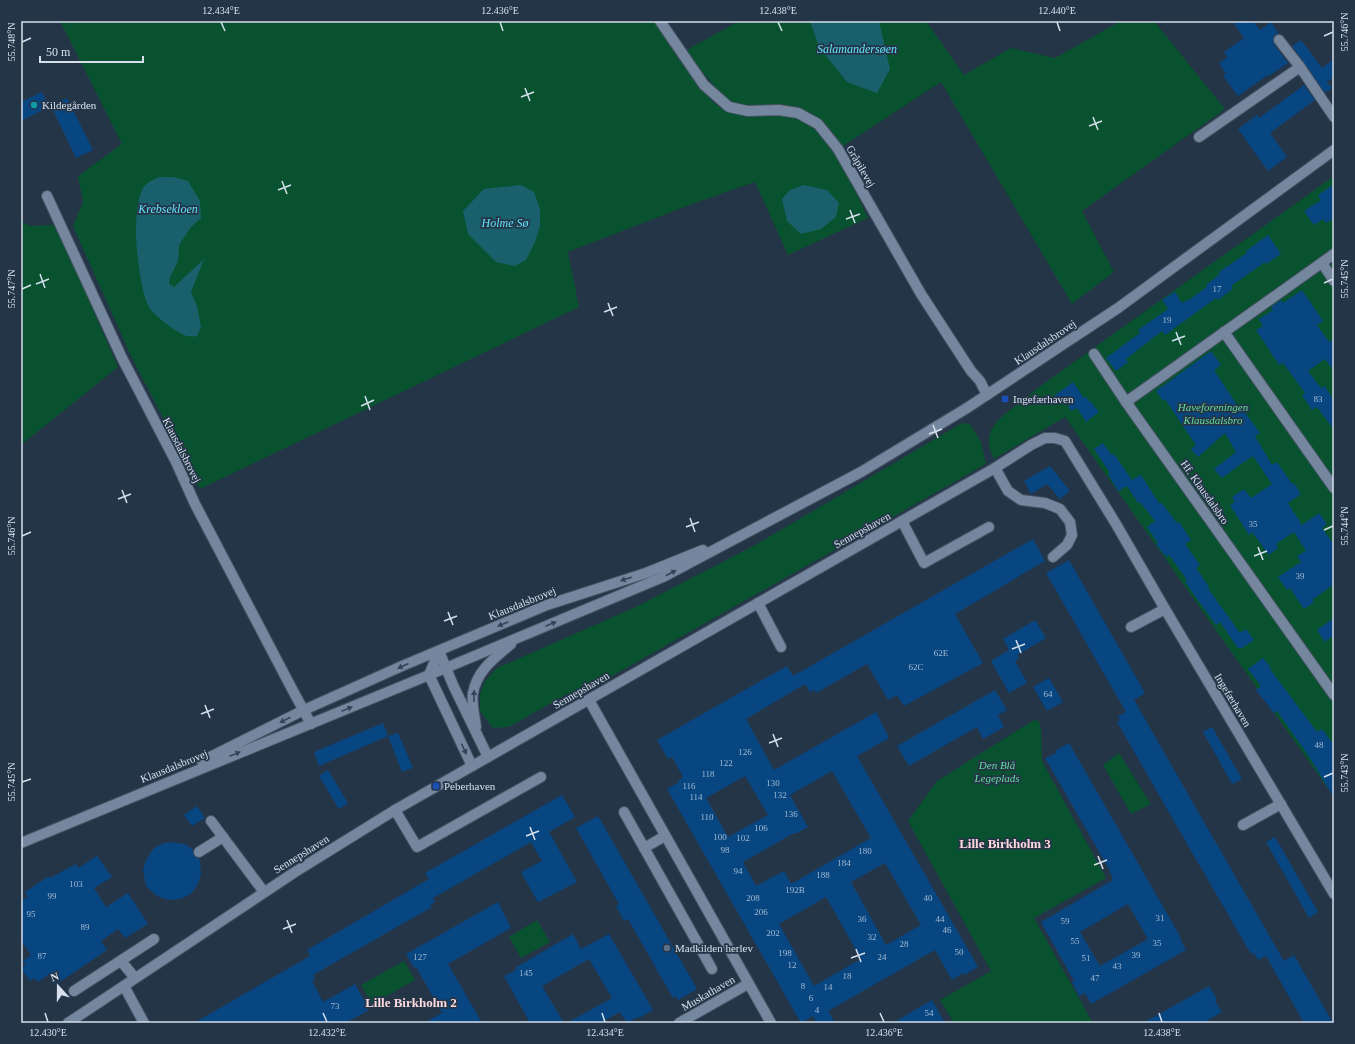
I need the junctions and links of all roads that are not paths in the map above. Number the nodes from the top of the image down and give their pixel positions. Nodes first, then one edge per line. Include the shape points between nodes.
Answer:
1 (660, 21) edge
2 (1279, 40) dead end
3 (1300, 67) junction
4 (1334, 117) edge
5 (1199, 137) dead end
6 (1334, 150) edge
7 (47, 196) dead end
8 (1334, 254) edge
9 (1322, 263) junction
10 (1334, 281) edge
11 (1224, 332) junction
12 (1094, 354) dead end
13 (987, 395) junction
14 (1126, 402) junction
15 (995, 468) junction
16 (1334, 488) edge
17 (902, 521) junction
18 (989, 526) dead end
19 (754, 529) junction
20 (1053, 557) dead end
21 (758, 603) junction
22 (1165, 609) junction
23 (1131, 627) dead end
24 (516, 639) junction
25 (781, 647) dead end
26 (439, 651) junction
27 (446, 668) junction
28 (430, 675) junction
29 (1334, 695) edge
30 (589, 700) junction
31 (304, 710) junction
32 (311, 724) junction
33 (477, 735) junction
34 (488, 757) junction
35 (472, 766) junction
36 (541, 777) dead end
37 (134, 795) junction
38 (1281, 804) junction
39 (395, 810) junction
40 (624, 812) dead end
41 (212, 821) dead end
42 (1243, 825) dead end
43 (665, 836) junction
44 (223, 837) junction
45 (21, 842) edge
46 (644, 848) junction
47 (199, 852) dead end
48 (264, 892) junction
49 (1334, 894) edge
50 (154, 939) dead end
51 (121, 961) junction
52 (712, 969) dead end
53 (135, 978) junction
54 (748, 984) junction
55 (124, 986) junction
56 (74, 992) dead end
57 (68, 1023) edge
58 (144, 1023) edge
59 (679, 1023) edge
60 (771, 1023) edge

1 - 13 street, Gråpilevej via 704,85 729,108 748,112 779,110 798,113 818,124 838,149 922,294
2 - 3 street
3 - 4 street
3 - 5 street
6 - 13 street, Klausdalsbrovej via 1118,308
7 - 31 street, Klausdalsbrovej via 122,358 195,504
8 - 9 street
9 - 10 street
9 - 11 street
11 - 14 street
11 - 16 street
12 - 14 street, Hf. Klausdalsbro
13 - 19 street, Klausdalsbrovej via 860,472
14 - 29 street, Hf. Klausdalsbro
15 - 17 street, Sennepshaven
15 - 20 street via 1008,491 1021,500 1045,503 1060,509 1070,522 1072,535 1067,545
15 - 22 street, Ingefærhaven via 1045,438 1065,441
17 - 18 street via 924,564
17 - 21 street, Sennepshaven
24 -> 19 street, Klausdalsbrovej via 663,577
19 -> 26 street, Klausdalsbrovej via 646,573 547,604
21 - 25 street
21 - 30 street, Sennepshaven
22 - 23 street
22 - 38 street, Ingefærhaven
24 - 27 street, Klausdalsbrovej
33 -> 24 street via 473,694 477,677
26 - 27 street
26 - 28 street
26 -> 31 street, Klausdalsbrovej
27 - 28 street, Klausdalsbrovej
27 - 33 street
32 -> 28 street, Klausdalsbrovej
28 -> 35 street
30 - 34 street, Sennepshaven
30 - 43 street
31 - 32 street, Klausdalsbrovej
31 -> 37 street, Klausdalsbrovej
37 -> 32 street, Klausdalsbrovej
33 - 34 street
34 - 35 street, Sennepshaven
35 - 39 street, Sennepshaven
36 - 39 street via 416,847
37 - 45 street, Klausdalsbrovej
38 - 42 street
38 - 49 street, Ingefærhaven
39 - 48 street, Sennepshaven
40 - 46 street
41 - 44 street
43 - 46 street
43 - 54 street
44 - 47 street
44 - 48 street
46 - 52 street
48 - 53 street, Sennepshaven
50 - 51 street
51 - 53 street
51 - 56 street
53 - 55 street, Sennepshaven
54 - 59 street, Muskathaven
54 - 60 street
55 - 57 street, Sennepshaven
55 - 58 street

